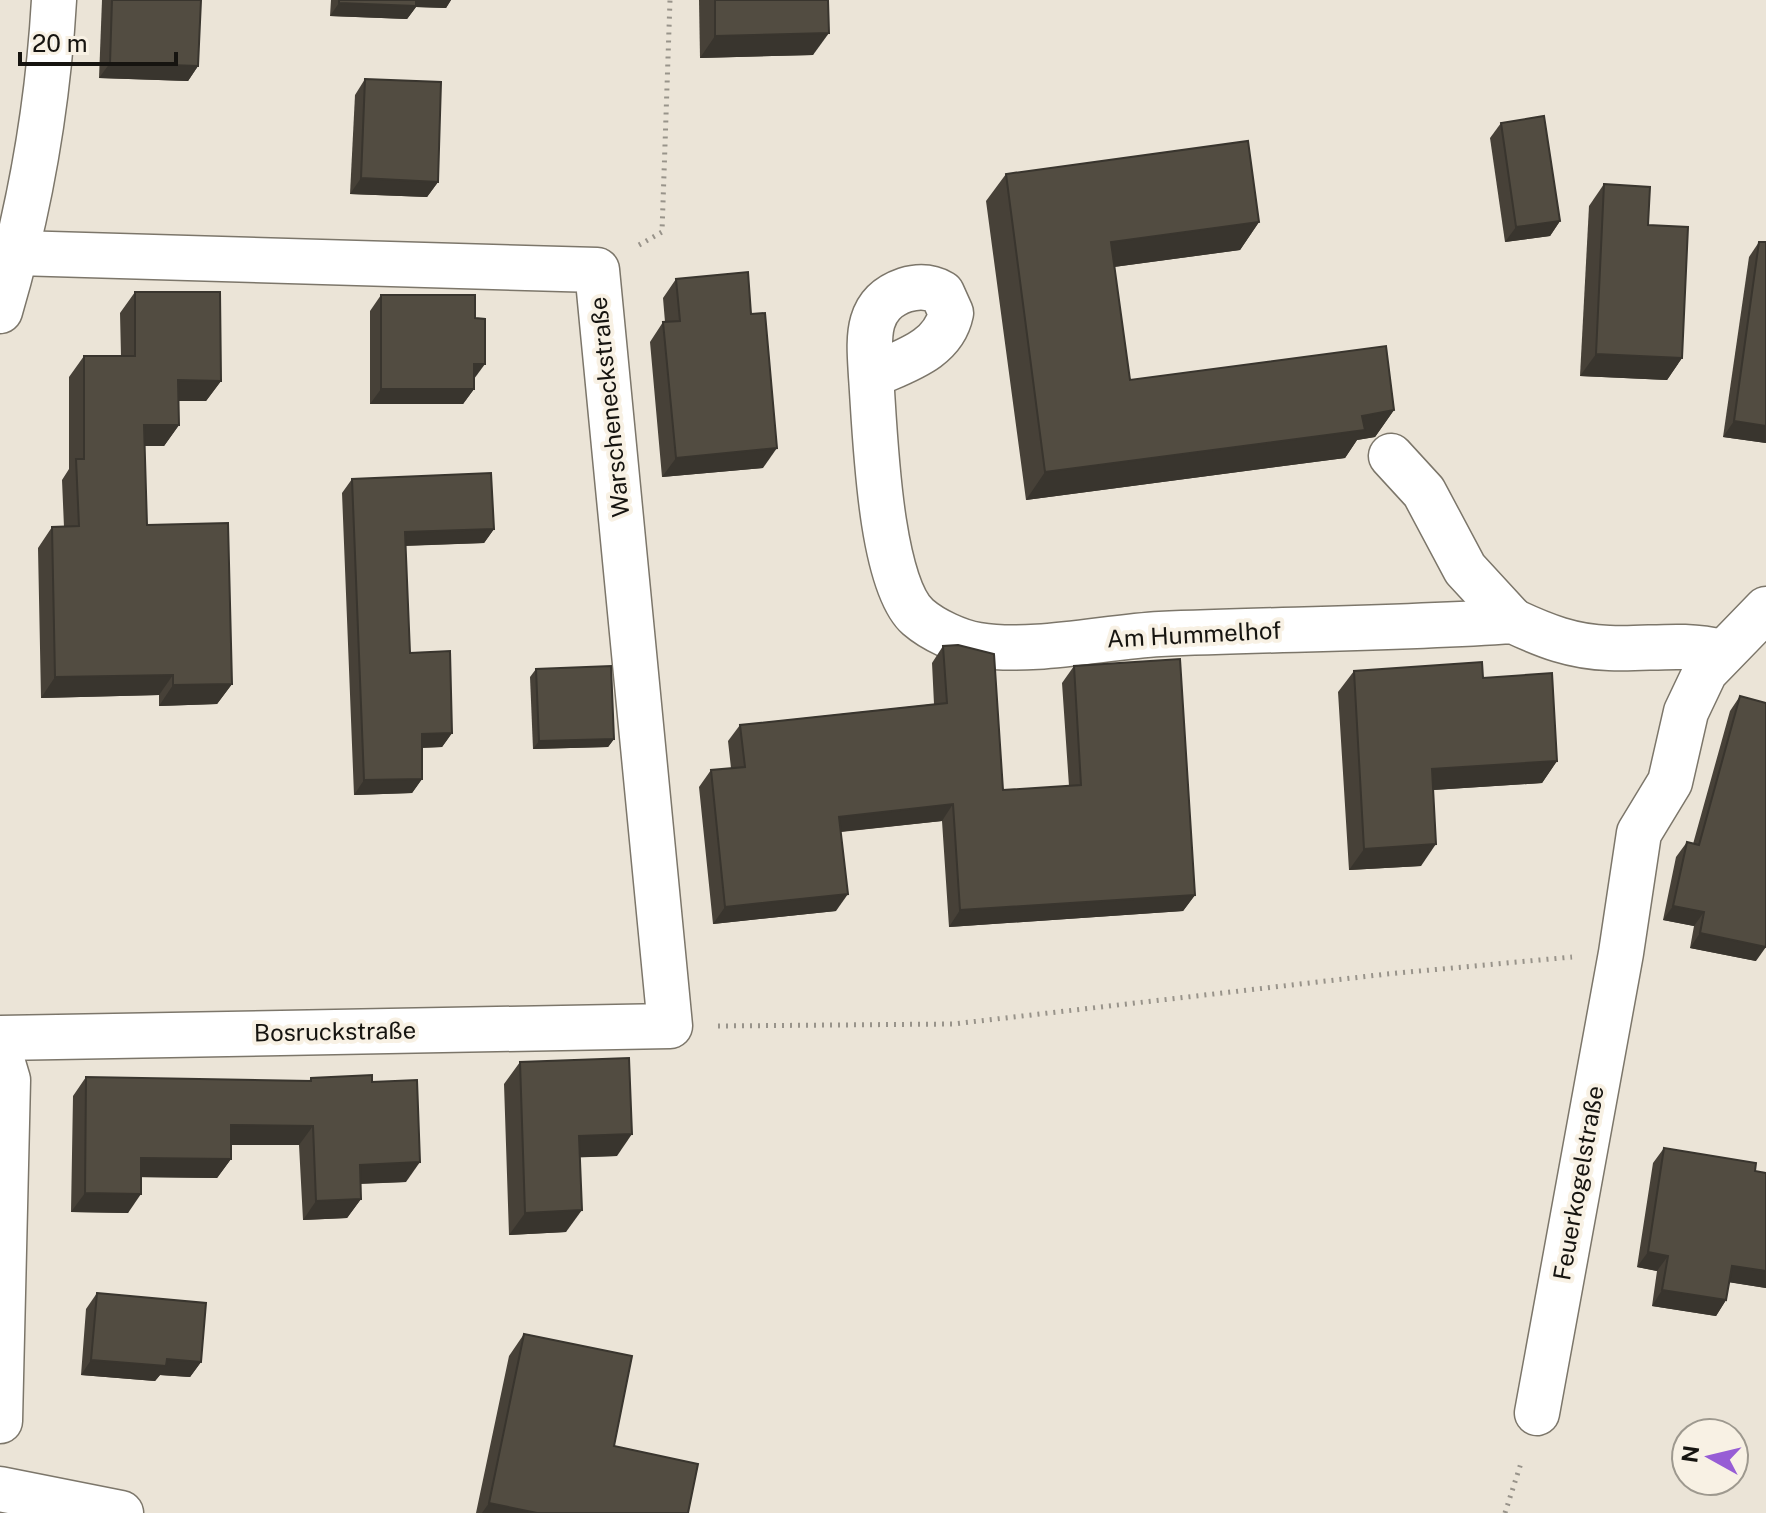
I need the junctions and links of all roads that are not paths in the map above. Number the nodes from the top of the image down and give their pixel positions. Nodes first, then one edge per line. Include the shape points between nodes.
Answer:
1 (54, 0) edge
2 (17, 253) junction
3 (0, 311) edge
4 (871, 376) dead end
5 (1391, 456) edge
6 (1513, 621) junction
7 (1750, 633) edge
8 (1621, 953) joint
9 (670, 1026) joint
10 (0, 1038) edge
11 (0, 1053) edge
12 (1537, 1413) road end
13 (0, 1421) edge
14 (0, 1489) edge
15 (121, 1513) edge

1 - 2 street via 49,91
2 - 3 street
2 - 9 street, Warscheneckstraße via 597,270
4 - 6 street, Am Hummelhof via 892,569 917,617 945,634 977,645 1008,647 1158,634
5 - 6 street via 1424,492 1465,569
6 - 7 street, Am Hummelhof via 1581,646 1689,646
7 - 8 street, Am Hummelhof via 1693,693 1670,782 1639,833
8 - 12 street, Feuerkogelstraße
9 - 10 street, Bosruckstraße
11 - 13 street via 8,1080
14 - 15 street

